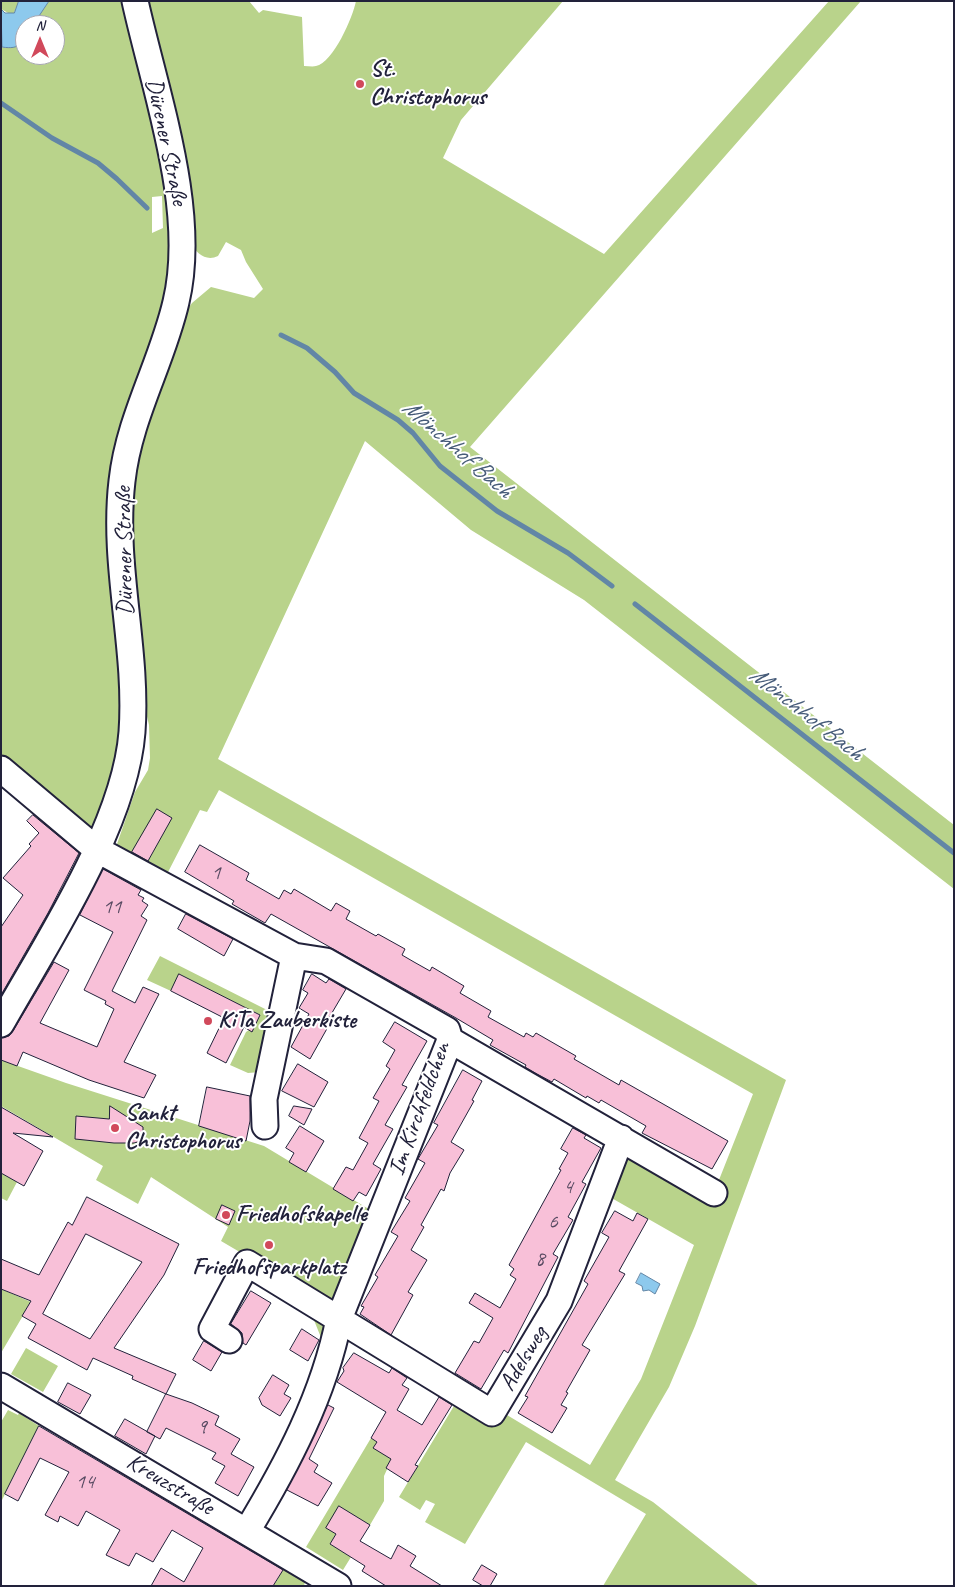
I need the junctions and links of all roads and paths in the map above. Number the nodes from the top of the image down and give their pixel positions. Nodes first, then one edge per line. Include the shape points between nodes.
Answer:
1 (135, 1) edge
2 (1, 769) edge
3 (96, 849) junction
4 (294, 956) junction
5 (1, 1024) edge
6 (450, 1040) junction
7 (265, 1126) dead end
8 (621, 1138) junction
9 (714, 1193) dead end
10 (339, 1319) junction
11 (229, 1340) dead end
12 (1, 1386) edge
13 (247, 1531) junction
14 (338, 1586) edge

1 - 3 street, Dürener Straße via 178,194 182,265 170,326 136,416 122,479 120,544 132,732 124,777
2 - 3 street, Im Kirchfeldchen
3 - 4 street, Im Kirchfeldchen
3 - 5 street, Dürener Straße
4 - 6 street, Im Kirchfeldchen via 326,961 447,1030
4 - 7 street via 264,1099
6 - 8 street
6 - 10 street, Im Kirchfeldchen
8 - 9 street
8 - 10 street, Adelsweg via 559,1301 492,1413
10 - 11 street via 247,1263 212,1329
10 - 13 street, Im Kirchfeldchen via 334,1343 303,1428
12 - 13 street, Kreuzstraße
13 - 14 street, Kreuzstraße

